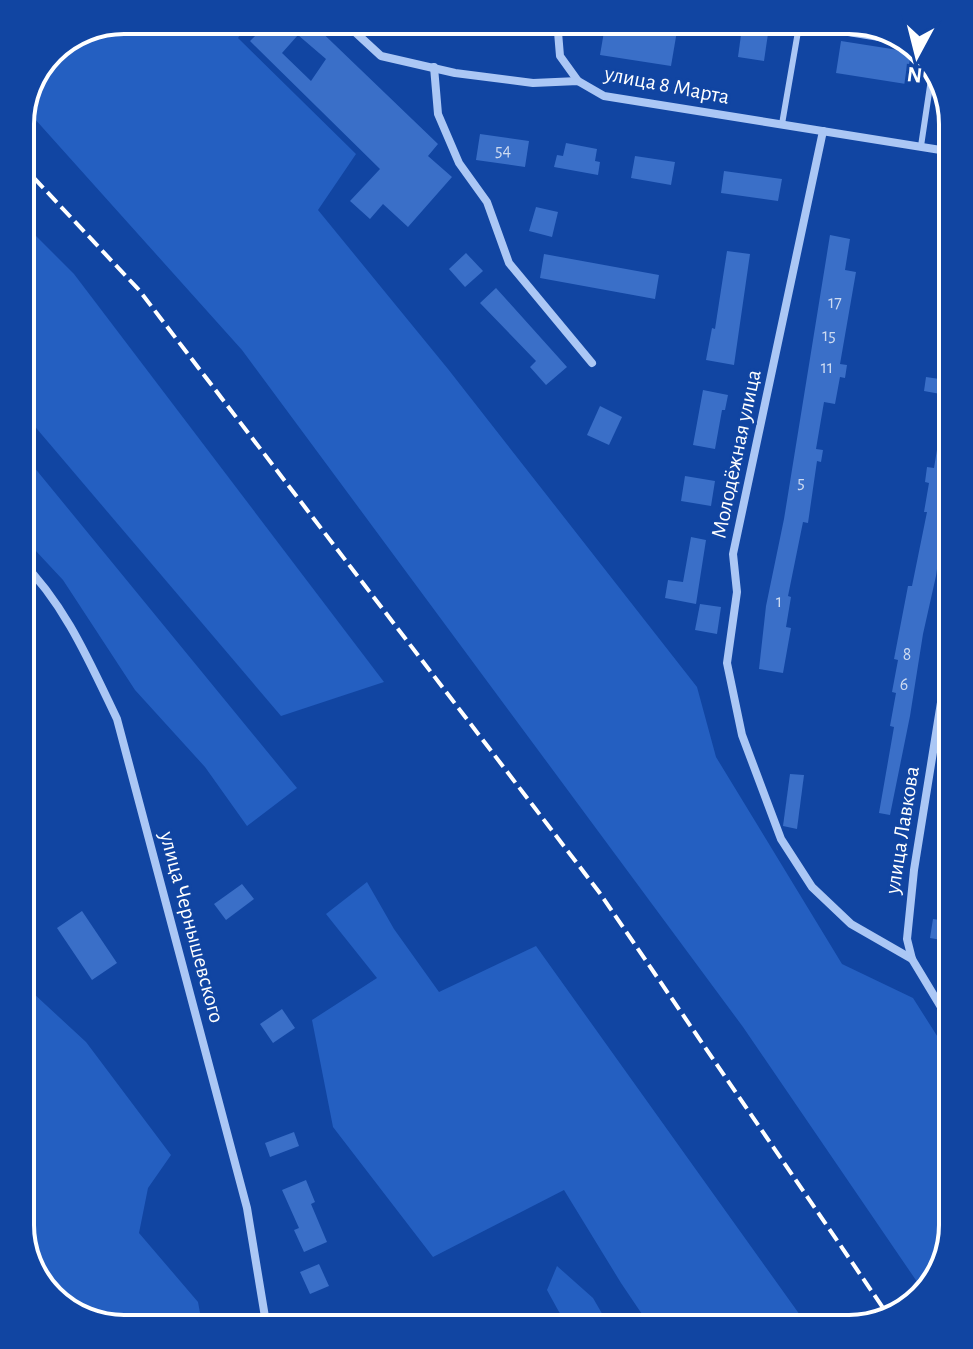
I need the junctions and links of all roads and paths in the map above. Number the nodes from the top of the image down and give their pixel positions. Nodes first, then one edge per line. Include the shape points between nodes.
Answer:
1 (357, 34) edge
2 (558, 34) edge
3 (798, 34) edge
4 (434, 67) junction
5 (578, 81) junction
6 (930, 86) edge
7 (782, 124) junction
8 (823, 131) junction
9 (921, 146) junction
10 (939, 149) edge
11 (592, 363) dead end
12 (34, 574) edge
13 (939, 727) edge
14 (912, 959) junction
15 (939, 1004) edge
16 (265, 1315) edge

1 - 4 street, улица 8 Марта via 381,56
2 - 5 street via 560,56
3 - 7 lane
4 - 5 street, улица 8 Марта via 533,83
4 - 11 street via 438,114 459,163 487,202 509,263
5 - 7 street, улица 8 Марта via 604,96
6 - 9 lane
7 - 8 street, улица 8 Марта
8 - 9 street, улица 8 Марта
8 - 14 street, Молодёжная улица via 733,554 737,592 727,663 742,735 781,839 812,887 851,924
9 - 10 street, улица 8 Марта
12 - 16 street, улица Чернышевского via 74,634 117,719 243,1193
13 - 14 street, улица Лавкова via 907,917
14 - 15 street, улица Лавкова

